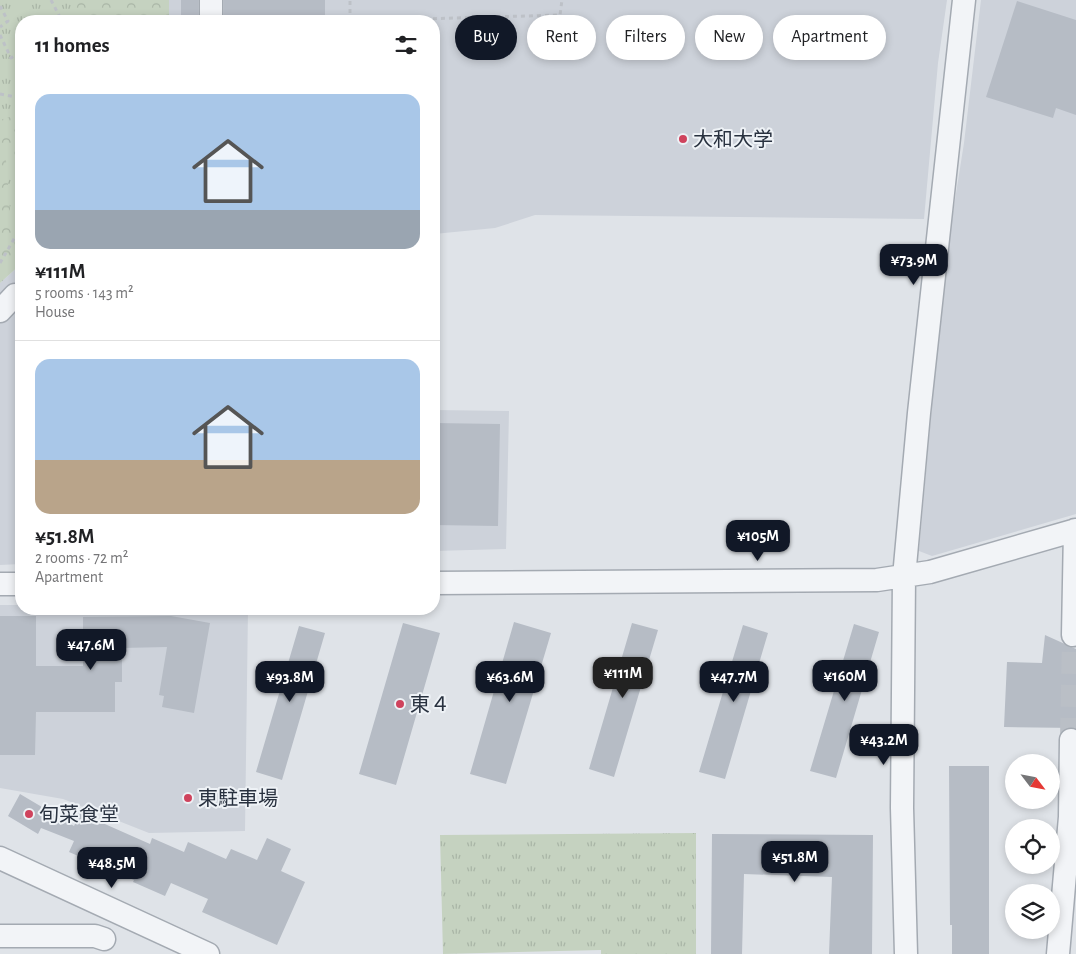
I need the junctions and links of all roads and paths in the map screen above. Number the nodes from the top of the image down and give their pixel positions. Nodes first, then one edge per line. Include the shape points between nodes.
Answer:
1 (51, 0) edge
2 (211, 0) edge
3 (350, 0) edge
4 (562, 0) edge
5 (964, 0) edge
6 (0, 6) edge
7 (59, 15) edge
8 (211, 15) edge
9 (350, 15) edge
10 (440, 18) edge
11 (0, 27) edge
12 (0, 36) edge
13 (15, 55) edge
14 (0, 94) edge
15 (15, 97) edge
16 (15, 237) edge
17 (0, 263) edge
18 (15, 295) edge
19 (0, 311) edge
20 (1075, 530) edge
21 (904, 577) junction
22 (440, 583) edge
23 (0, 584) edge
24 (15, 584) edge
25 (1073, 634) dead end
26 (1071, 740) dead end
27 (1073, 810) edge
28 (0, 858) edge
29 (121, 913) junction
30 (0, 936) edge
31 (97, 946) edge
32 (208, 954) edge
33 (906, 954) edge
34 (1058, 954) edge

1 - 7 path
2 - 8 street
3 - 9 path
4 - 10 path via 560,15
5 - 21 street
6 - 11 path via 8,21
12 - 13 path via 11,58
14 - 15 path
16 - 17 path
18 - 19 street
20 - 21 street
20 - 25 street
21 - 22 street via 868,580
21 - 33 street via 902,808
23 - 24 street
26 - 27 street
27 - 34 street
28 - 29 street
29 - 31 street
29 - 32 street
30 - 31 street via 95,936

